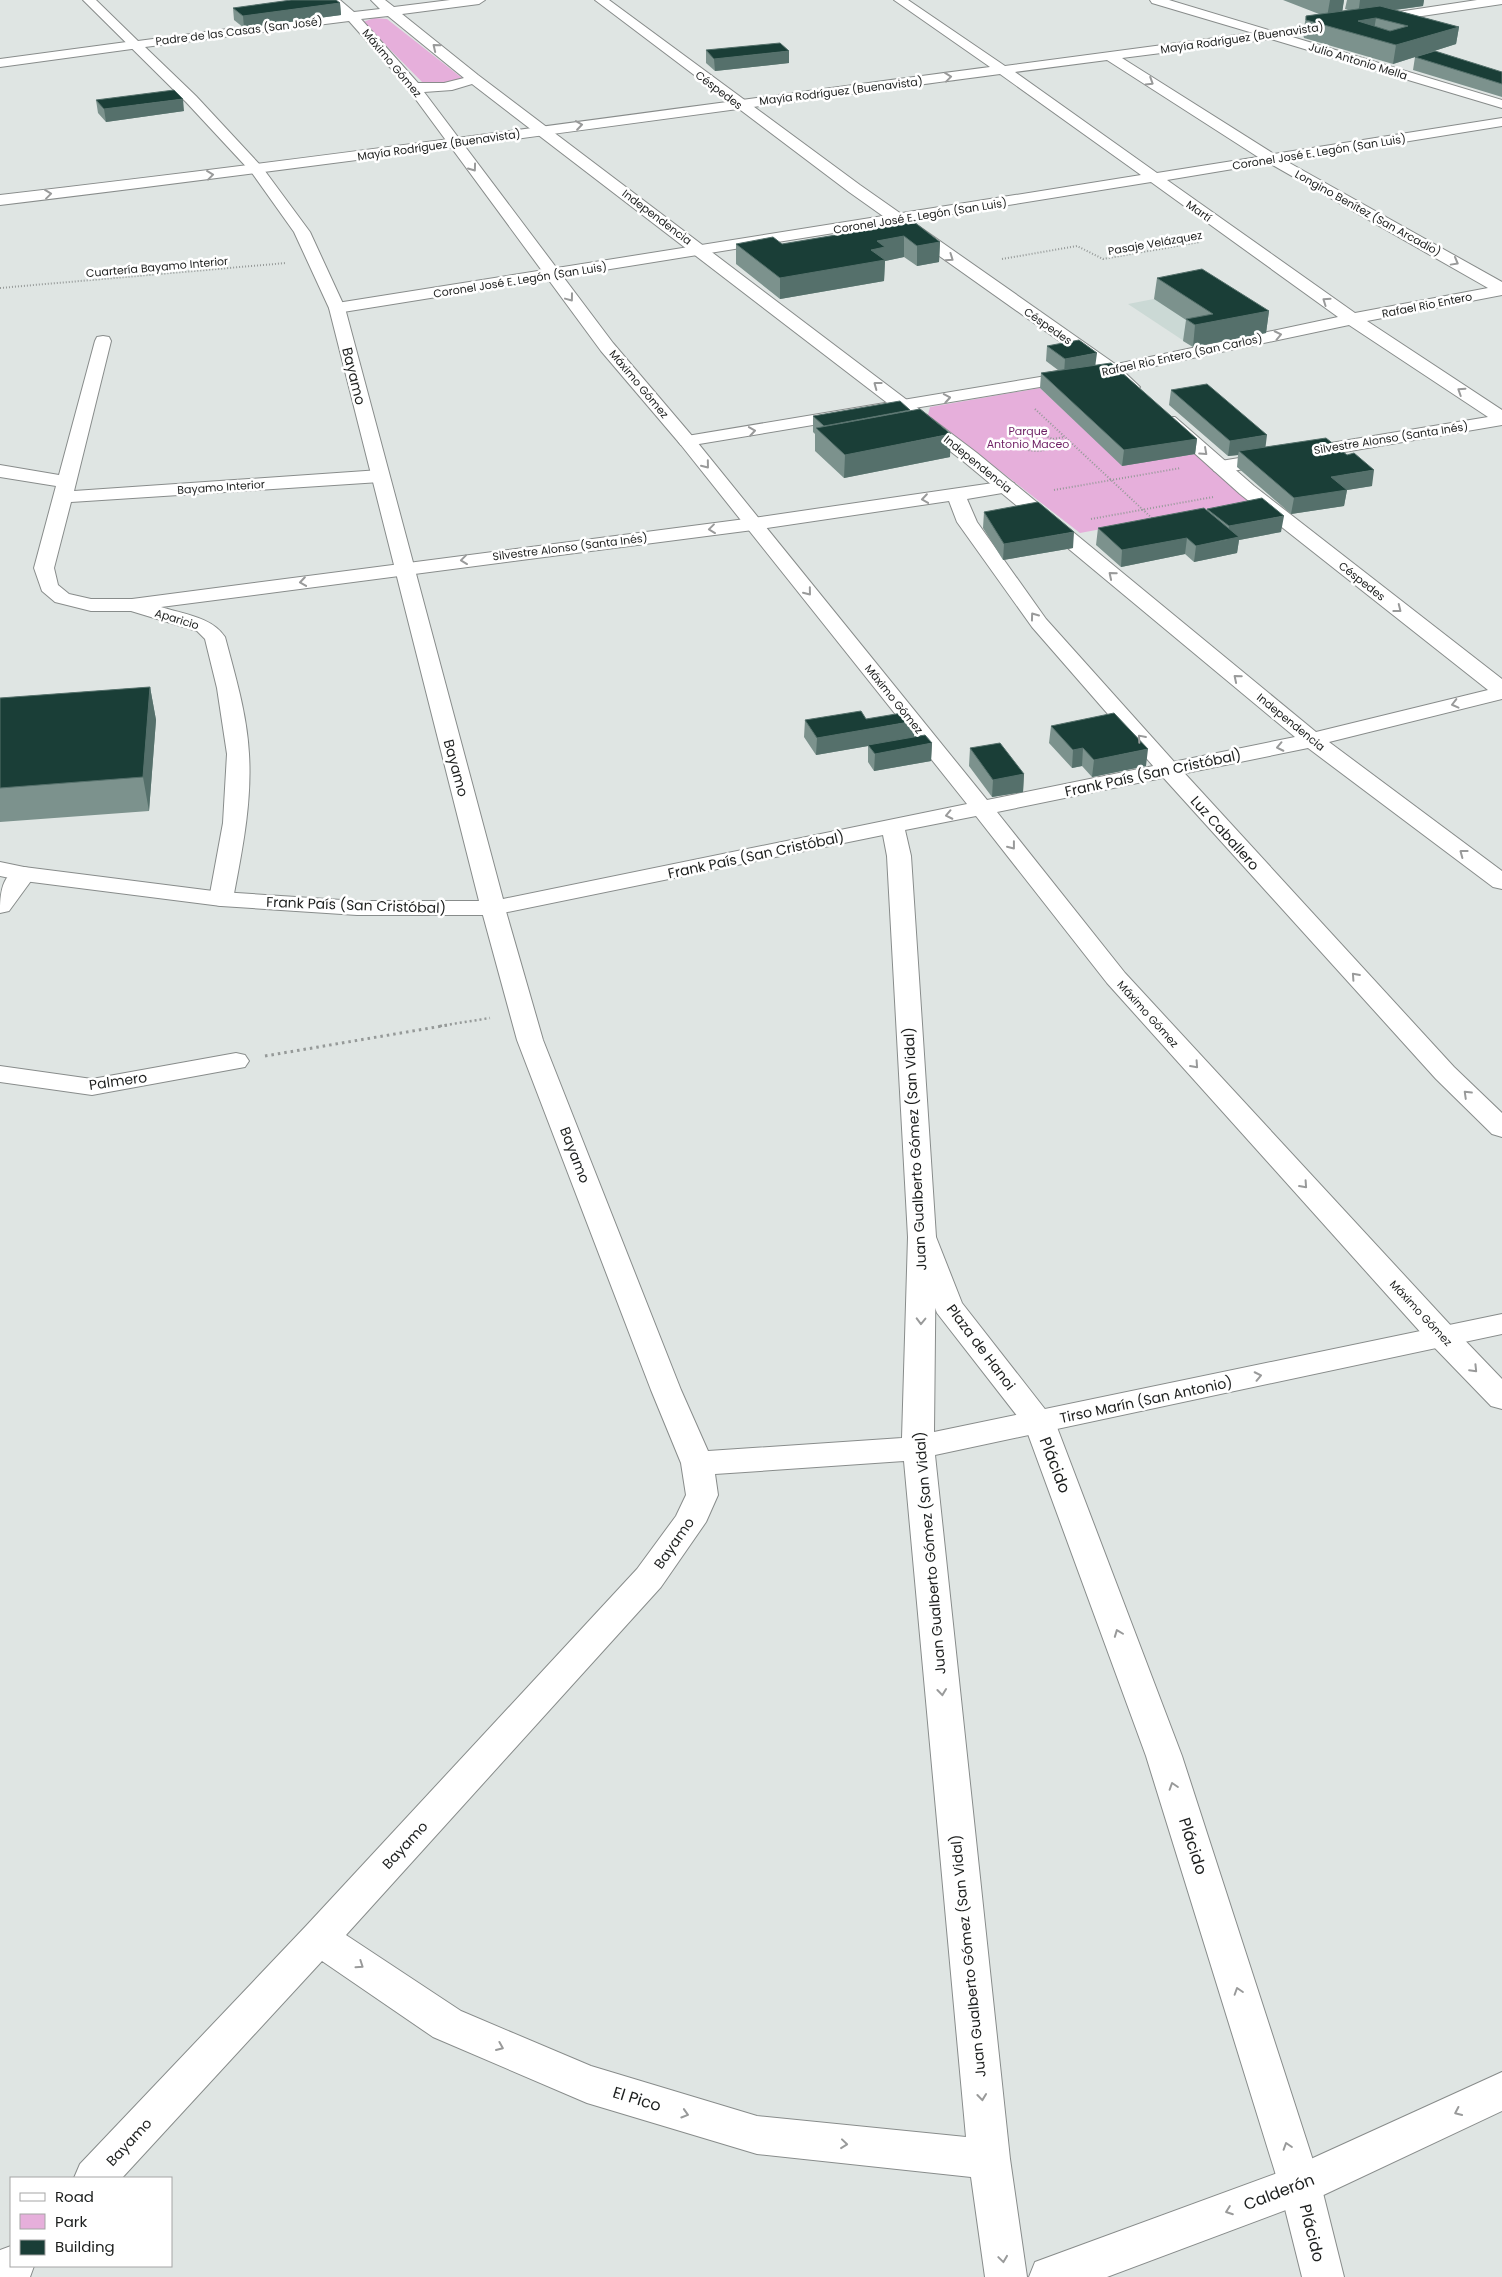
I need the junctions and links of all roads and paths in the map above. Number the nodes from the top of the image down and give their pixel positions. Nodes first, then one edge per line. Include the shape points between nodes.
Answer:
1 (89, 0) edge
2 (332, 0) edge
3 (377, 0) edge
4 (479, 0) edge
5 (602, 0) edge
6 (900, 0) edge
7 (1156, 0) edge
8 (1502, 0) edge
9 (1484, 1) edge
10 (1502, 8) edge
11 (391, 11) junction
12 (352, 17) junction
13 (1270, 35) junction
14 (134, 45) junction
15 (1108, 55) junction
16 (0, 63) edge
17 (1003, 70) junction
18 (473, 78) junction
19 (413, 86) junction
20 (737, 104) junction
21 (1502, 104) edge
22 (1502, 122) edge
23 (542, 130) junction
24 (455, 142) junction
25 (1272, 159) junction
26 (257, 170) junction
27 (1153, 178) junction
28 (0, 200) edge
29 (896, 220) junction
30 (1235, 236) junction
31 (702, 251) junction
32 (315, 261) junction
33 (962, 267) junction
34 (553, 275) junction
35 (0, 288) edge
36 (1502, 289) edge
37 (337, 308) junction
38 (1352, 319) junction
39 (103, 341) dead end
40 (1112, 370) junction
41 (1011, 387) junction
42 (1142, 397) edge
43 (905, 406) junction
44 (1156, 410) edge
45 (1502, 419) edge
46 (1066, 437) junction
47 (1053, 439) junction
48 (687, 441) junction
49 (1218, 464) junction
50 (0, 471) edge
51 (380, 476) junction
52 (1112, 480) junction
53 (64, 490) junction
54 (1247, 490) junction
55 (1012, 492) junction
56 (956, 495) junction
57 (1266, 506) junction
58 (1144, 510) junction
59 (1247, 510) edge
60 (967, 522) junction
61 (753, 524) junction
62 (1054, 526) junction
63 (1162, 526) edge
64 (1093, 539) dead end
65 (1074, 543) junction
66 (403, 568) junction
67 (132, 605) junction
68 (1502, 691) edge
69 (1312, 740) junction
70 (1169, 770) junction
71 (982, 808) junction
72 (893, 827) junction
73 (0, 869) edge
74 (24, 874) junction
75 (1502, 882) edge
76 (221, 899) junction
77 (0, 906) edge
78 (493, 908) junction
79 (523, 1012) junction
80 (236, 1061) joint
81 (0, 1074) edge
82 (1502, 1128) edge
83 (922, 1237) junction
84 (1502, 1324) edge
85 (1443, 1337) junction
86 (1502, 1398) edge
87 (1039, 1422) junction
88 (918, 1447) junction
89 (697, 1463) junction
90 (319, 1938) junction
91 (1502, 2091) edge
92 (989, 2159) junction
93 (96, 2177) edge
94 (1300, 2185) junction
95 (12, 2267) edge
96 (3, 2277) edge
97 (1006, 2277) edge
98 (1050, 2277) edge
99 (1323, 2277) edge

1 - 14 street, Bayamo
2 - 12 street, Máximo Gómez
3 - 11 street, Independencia
4 - 11 street, Padre de las Casas (San José)
5 - 20 street, Céspedes
6 - 17 street, Martí
7 - 13 street, Julio Antonio Mella
8 - 9 street, Mayía Rodríguez (Buenavista)
9 - 10 street
9 - 13 street, Mayía Rodríguez (Buenavista)
11 - 12 street, Padre de las Casas (San José)
18 -> 11 street, Independencia
12 - 14 street, Padre de las Casas (San José)
12 - 19 street, Máximo Gómez
13 - 15 street, Mayía Rodríguez (Buenavista)
13 - 21 street, Julio Antonio Mella
14 - 16 street, Padre de las Casas (San José)
14 - 26 street, Bayamo via 191,99
15 - 17 street, Mayía Rodríguez (Buenavista)
15 -> 25 street, Longino Benítez (San Arcadio)
20 -> 17 street, Mayía Rodríguez (Buenavista)
17 - 27 street, Martí
18 - 19 street via 454,86
18 - 23 street, Independencia
19 - 24 street, Máximo Gómez
23 -> 20 street, Mayía Rodríguez (Buenavista)
20 - 29 street, Céspedes
22 - 25 street, Coronel José E. Legón (San Luis)
23 - 24 street, Mayía Rodríguez (Buenavista)
23 - 31 street, Independencia
24 - 26 street, Mayía Rodríguez (Buenavista)
24 -> 34 street, Máximo Gómez
25 - 27 street, Coronel José E. Legón (San Luis)
25 -> 36 street, Longino Benítez (San Arcadio)
28 -> 26 street, Mayía Rodríguez (Buenavista)
26 - 32 street, Bayamo via 302,232
27 - 29 street, Coronel José E. Legón (San Luis)
27 - 30 street, Martí
29 - 31 street, Coronel José E. Legón (San Luis)
29 -> 33 street, Céspedes
30 - 33 path, Pasaje Velázquez via 1103,259 1077,246
38 -> 30 street, Martí
31 - 34 street, Coronel José E. Legón (San Luis)
43 -> 31 street, Independencia
32 - 35 path, Cuartería Bayamo Interior
32 - 37 street, Bayamo
33 - 40 street, Céspedes
34 - 37 street, Coronel José E. Legón (San Luis)
34 -> 48 street, Máximo Gómez via 607,347
36 - 38 street, Rafael Rio Entero
37 - 51 street, Bayamo
40 -> 38 street, Rafael Rio Entero (San Carlos)
45 -> 38 street, Martí
39 - 53 street
40 - 41 street, Rafael Rio Entero (San Carlos)
40 - 42 street, Céspedes
43 -> 41 street, Rafael Rio Entero (San Carlos)
41 - 46 path
48 -> 43 street, Rafael Rio Entero (San Carlos)
43 - 55 street, Independencia
44 -> 49 street, Céspedes
45 - 49 street, Silvestre Alonso (Santa Inés)
46 - 47 path
46 - 52 path
47 - 47 path via 1055,445 1044,451 1024,450 1015,442 1018,437 1030,434
48 -> 61 street, Máximo Gómez
49 - 52 path
49 - 54 street, Céspedes
50 - 53 street
51 - 53 street, Bayamo Interior
51 - 66 street, Bayamo
52 - 55 path
52 - 58 path
53 - 67 street, Aparicio via 44,568 49,587 62,598 91,605
54 - 57 street, Céspedes
54 - 58 path
55 - 56 street, Silvestre Alonso (Santa Inés)
55 - 60 street via 974,508
55 - 62 street, Independencia
56 - 60 street, Luz Caballero
56 -> 61 street, Silvestre Alonso (Santa Inés)
57 - 59 street
57 -> 68 street, Céspedes
58 - 62 path
58 - 63 path
70 -> 60 street, Luz Caballero via 1039,623
61 -> 66 street, Silvestre Alonso (Santa Inés)
61 -> 71 street, Máximo Gómez
62 - 65 street, Independencia
64 - 65 street
69 -> 65 street, Independencia
66 -> 67 street, Silvestre Alonso (Santa Inés)
66 - 78 street, Bayamo
67 - 76 street, Aparicio via 204,627 215,637 228,688 238,754 235,823
68 -> 69 street, Frank País (San Cristóbal)
69 -> 70 street, Frank País (San Cristóbal)
75 -> 69 street, Independencia
70 - 71 street, Frank País (San Cristóbal)
82 -> 70 street, Luz Caballero via 1445,1073
71 -> 72 street, Frank País (San Cristóbal)
71 -> 85 street, Máximo Gómez via 1116,978
72 - 78 street, Frank País (San Cristóbal)
72 - 83 street, Juan Gualberto Gómez (San Vidal) via 899,856
73 - 74 street, Frank País (San Cristóbal)
74 - 76 street, Frank País (San Cristóbal)
74 - 77 street
76 - 78 street, Frank País (San Cristóbal) via 356,908
78 - 79 street, Bayamo
79 - 80 path
79 - 89 street, Bayamo via 530,1040
80 - 81 street, Palmero via 92,1087
83 - 87 street, Plaza de Hanoi via 948,1306
83 -> 88 street, Juan Gualberto Gómez (San Vidal)
84 - 85 street, Tirso Marín (San Antonio)
85 -> 86 street, Máximo Gómez
87 -> 85 street, Tirso Marín (San Antonio)
87 - 88 street, Tirso Marín (San Antonio)
94 -> 87 street, Plácido via 1164,1756
88 - 89 street, Tirso Marín (San Antonio)
88 -> 92 street, Juan Gualberto Gómez (San Vidal)
89 - 90 street, Bayamo via 702,1495 690,1522 649,1578
90 -> 92 street, El Pico via 447,2024 587,2084 757,2136
90 - 93 street, Bayamo
91 -> 94 street, Calderón
92 -> 97 street, Juan Gualberto Gómez (San Vidal)
94 -> 98 street, Calderón
94 - 99 street, Plácido
95 - 96 street

